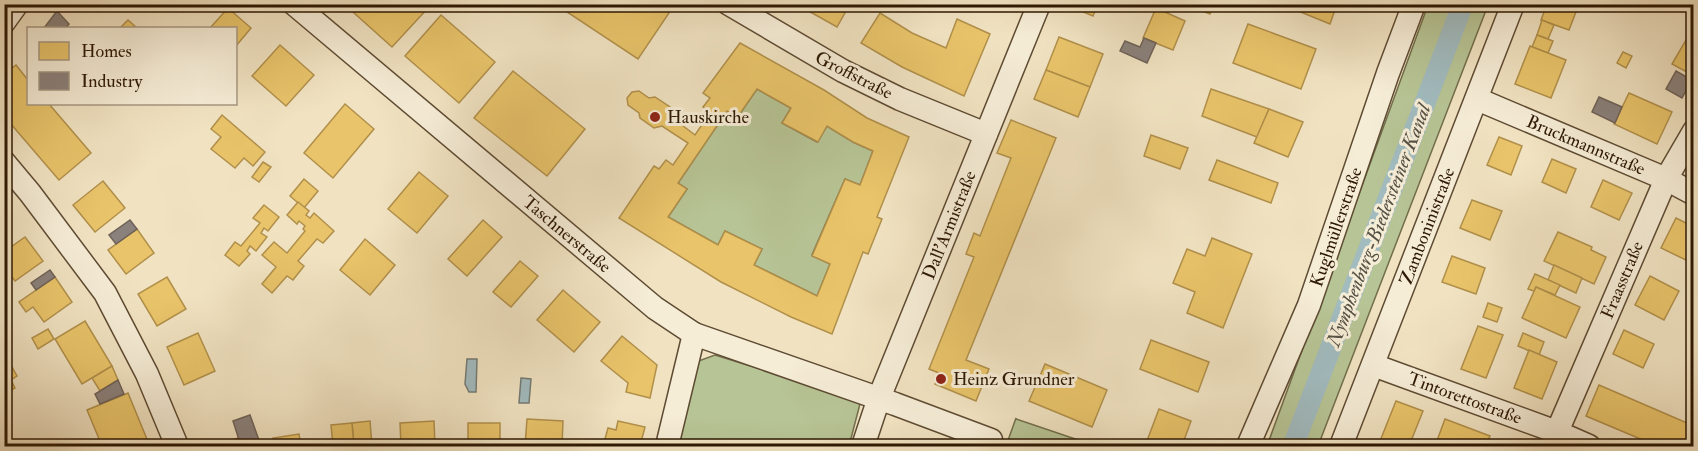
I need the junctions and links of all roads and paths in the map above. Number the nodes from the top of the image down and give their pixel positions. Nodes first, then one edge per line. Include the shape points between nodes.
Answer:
1 (17, 4) edge
2 (294, 4) edge
3 (729, 4) edge
4 (1039, 4) edge
5 (1414, 4) edge
6 (1513, 4) edge
7 (4, 22) edge
8 (1477, 99) junction
9 (1694, 131) edge
10 (986, 134) junction
11 (4, 162) edge
12 (1666, 179) junction
13 (1694, 194) edge
14 (694, 334) junction
15 (1373, 365) junction
16 (879, 399) junction
17 (1557, 432) junction
18 (991, 440) dead end
19 (177, 447) edge
20 (667, 447) edge
21 (863, 447) edge
22 (1248, 447) edge
23 (1341, 447) edge
24 (1590, 447) edge

1 - 7 street
2 - 14 street, Taschnerstraße via 655,308
3 - 10 street, Groffstraße via 843,71
4 - 10 street, Dall'Armistraße
5 - 22 street, Kuglmüllerstraße via 1310,305
6 - 8 street, Zamboninistraße
8 - 12 street, Bruckmannstraße
8 - 15 street, Zamboninistraße
9 - 12 street, Fraasstraße
10 - 16 street, Dall'Armistraße
11 - 19 street via 105,293 147,374
12 - 13 street, Bruckmannstraße
12 - 17 street, Fraasstraße
14 - 16 street, Taschnerstraße
14 - 20 street
15 - 17 street, Tintorettostraße
15 - 23 street, Zamboninistraße
16 - 18 street, Taschnerstraße
16 - 21 street, Dall'Armistraße
17 - 24 street, Tintorettostraße

